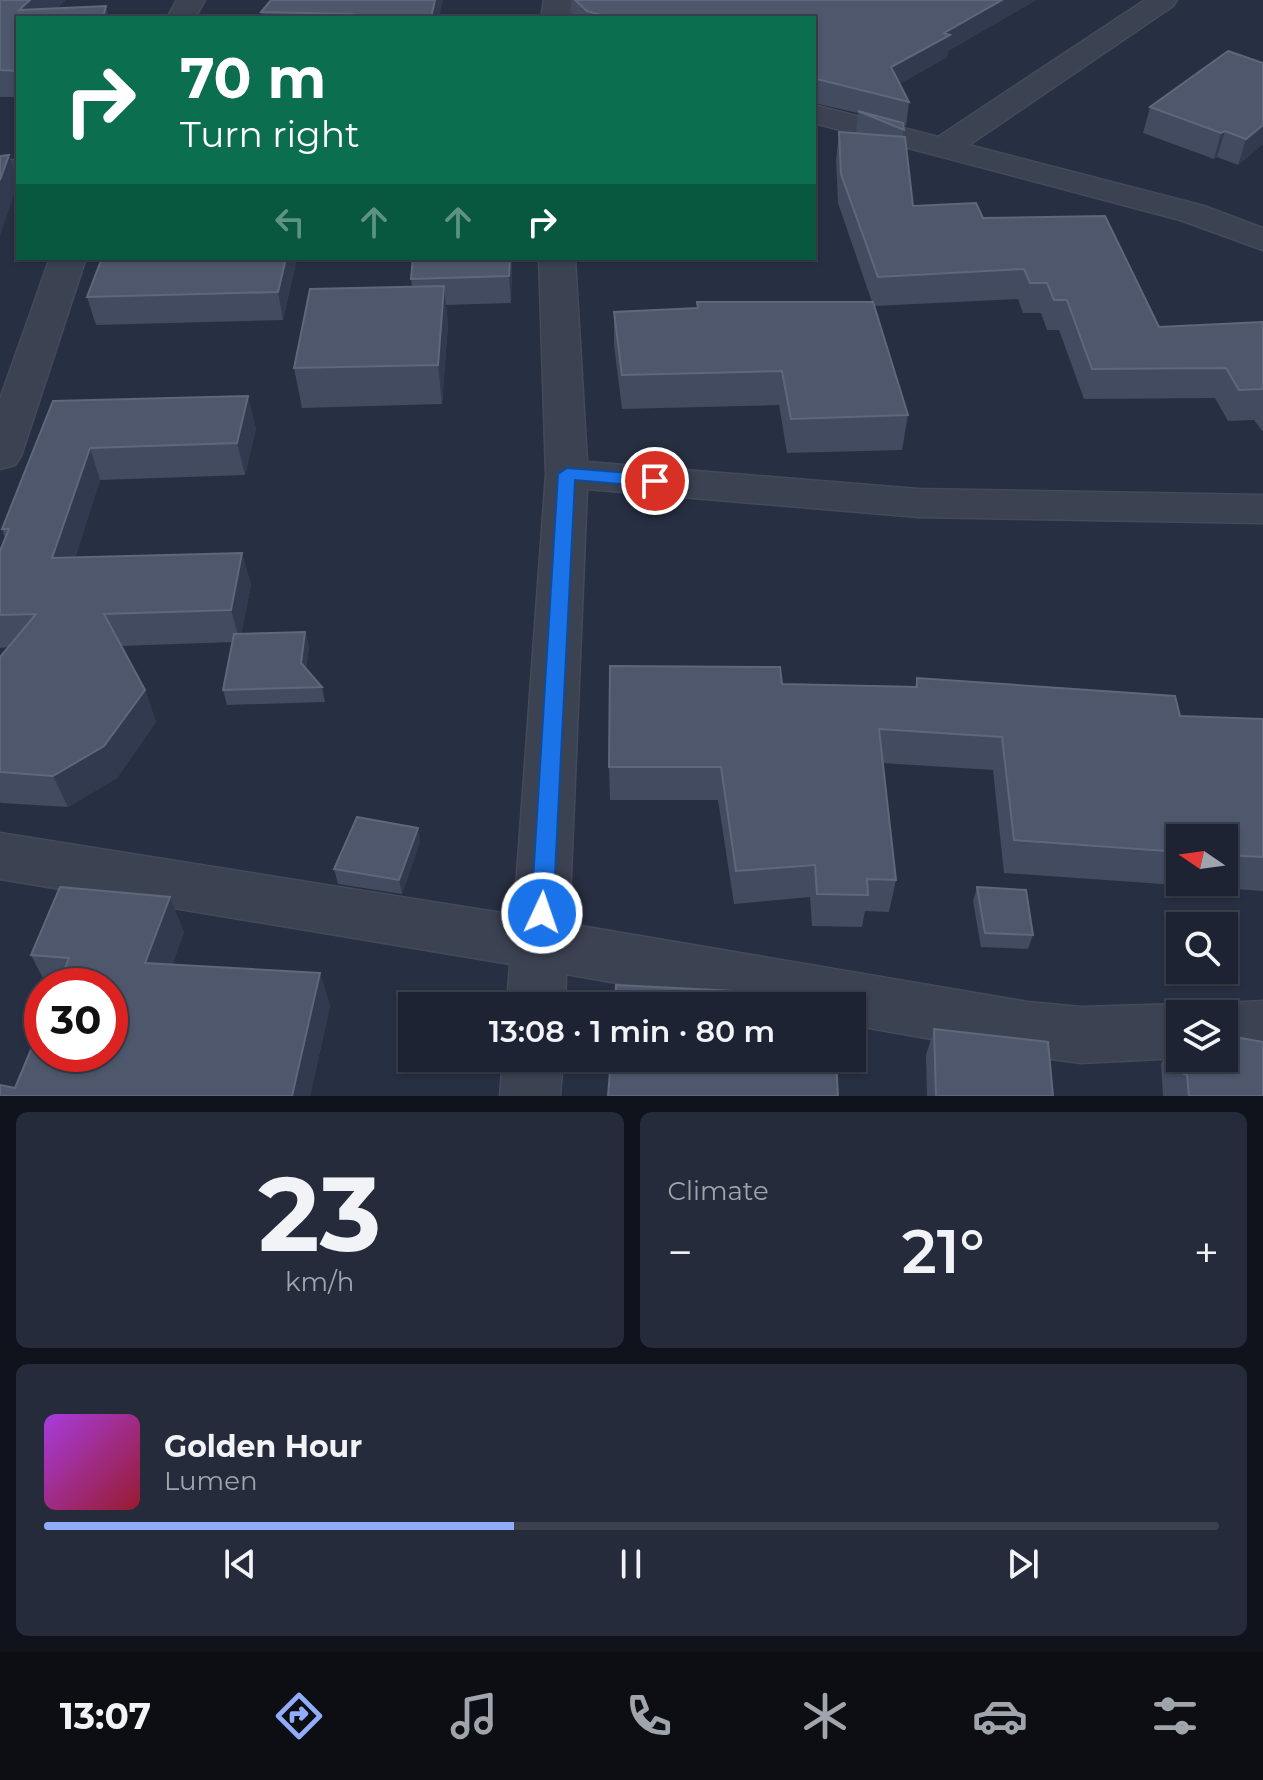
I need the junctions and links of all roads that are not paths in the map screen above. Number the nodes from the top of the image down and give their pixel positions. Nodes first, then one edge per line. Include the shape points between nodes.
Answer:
1 (1163, 0) edge
2 (816, 115) edge
3 (943, 148) junction
4 (1263, 240) edge
5 (67, 260) edge
6 (557, 260) edge
7 (0, 456) edge
8 (567, 474) junction
9 (1263, 509) edge
10 (0, 856) edge
11 (540, 944) junction
12 (537, 992) edge
13 (1263, 1028) edge
14 (1238, 1029) edge
15 (1166, 1032) edge
16 (532, 1072) edge
17 (530, 1096) edge

1 - 3 street
2 - 3 street
3 - 4 street via 1192,213
5 - 7 street
6 - 8 street
8 - 9 street via 918,503
8 - 11 street
10 - 11 street
11 - 12 street
11 - 15 street via 1028,1029 1081,1035
13 - 14 street
16 - 17 street

